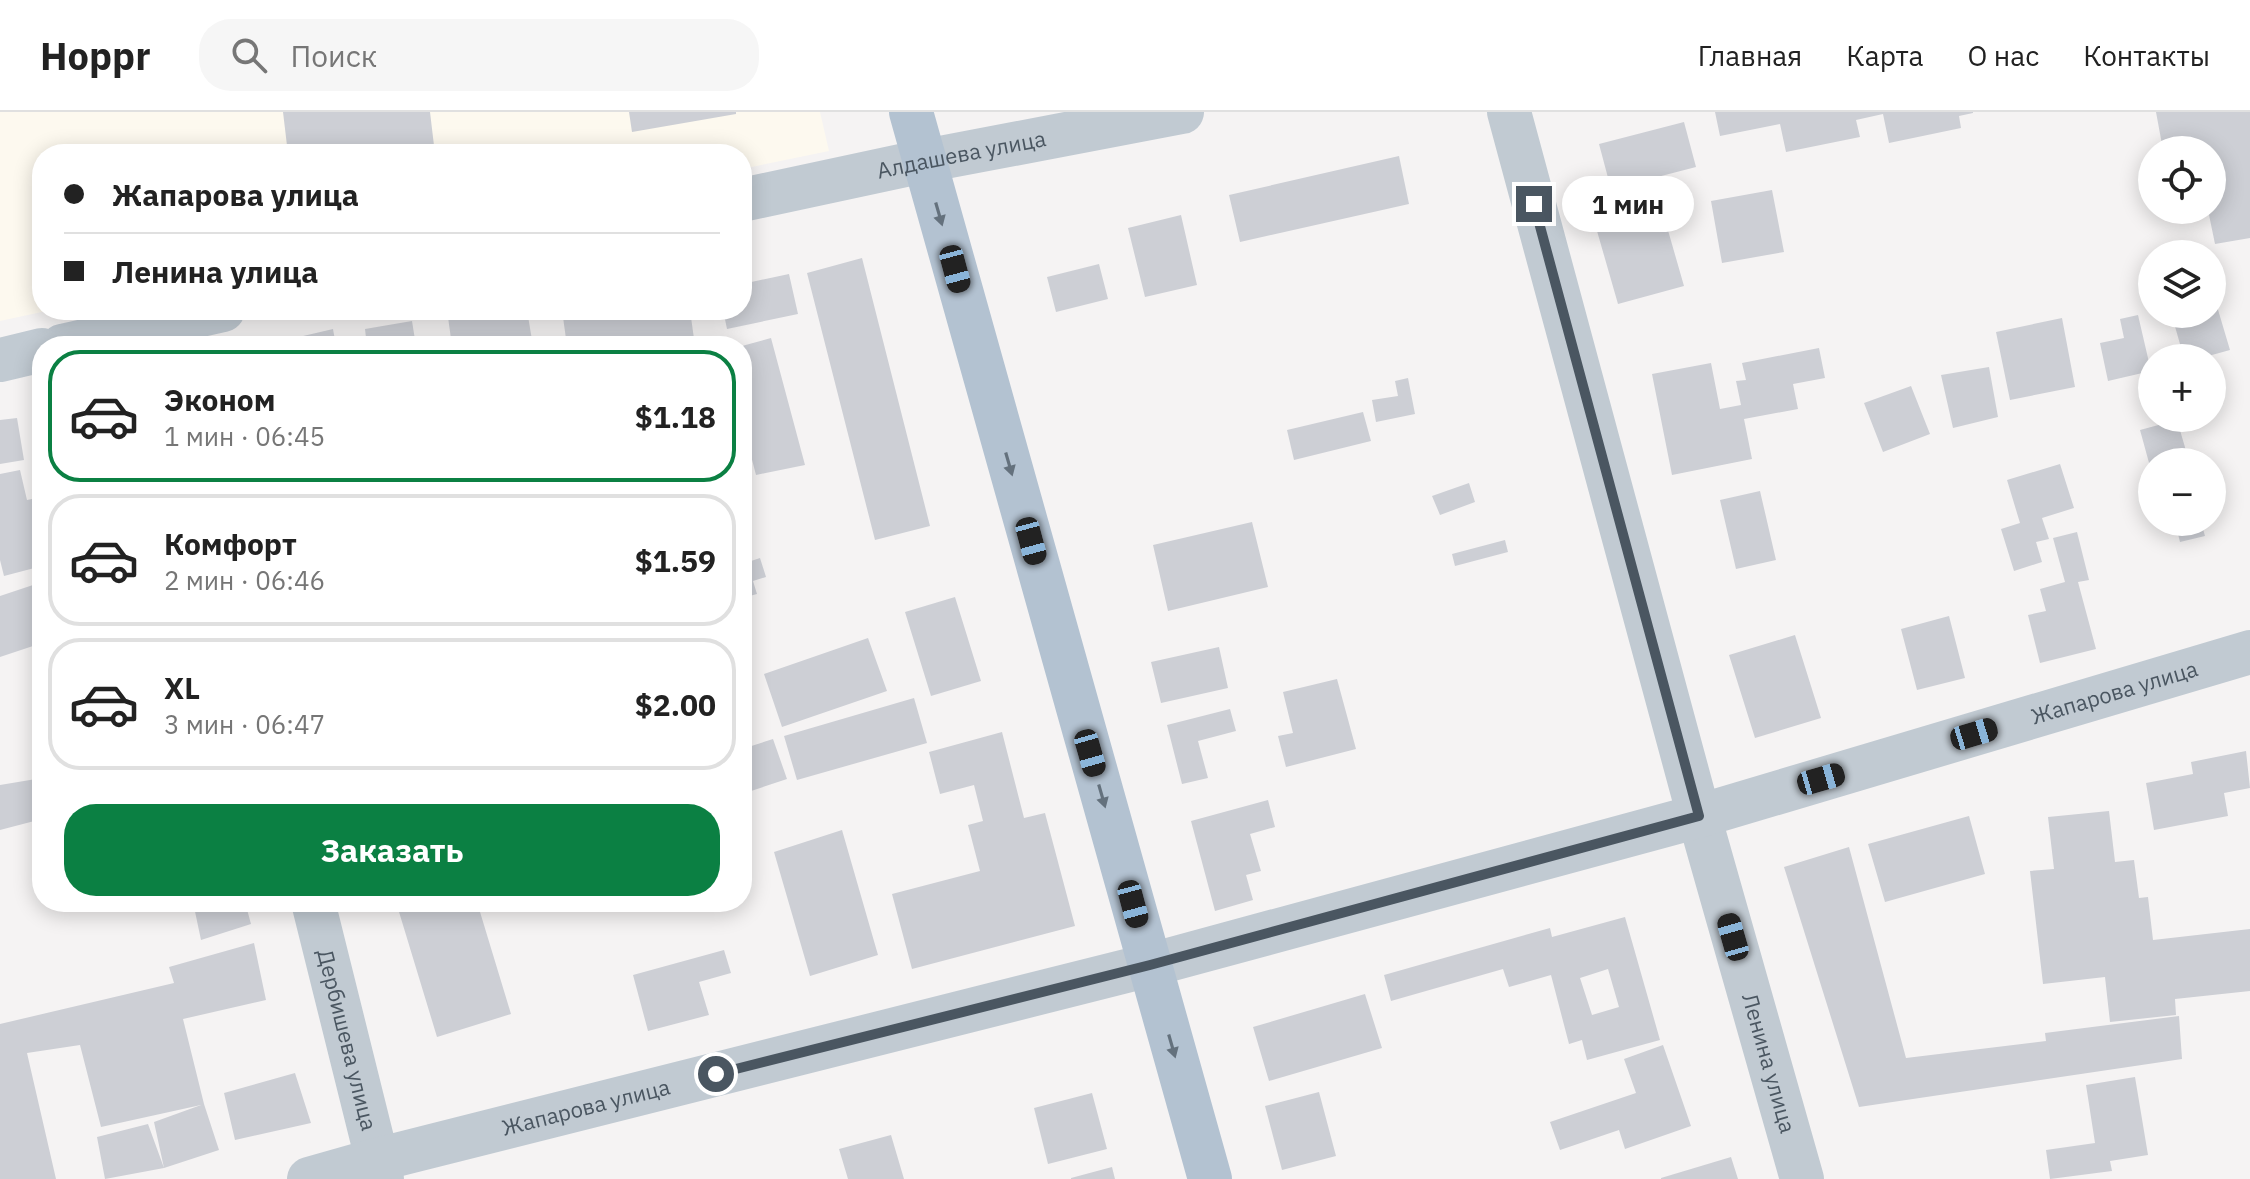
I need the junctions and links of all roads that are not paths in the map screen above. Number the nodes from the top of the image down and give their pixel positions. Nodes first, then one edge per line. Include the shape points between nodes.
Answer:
1 (911, 112) edge
2 (1182, 112) edge
3 (1509, 112) edge
4 (924, 161) junction
5 (752, 198) edge
6 (203, 320) edge
7 (176, 333) edge
8 (150, 336) edge
9 (32, 352) edge
10 (0, 360) edge
11 (2250, 652) edge
12 (1699, 816) junction
13 (315, 912) edge
14 (1150, 965) junction
15 (379, 1169) edge
16 (309, 1179) edge
17 (1210, 1179) edge
18 (1802, 1179) edge

1 - 4 main road
2 - 4 street, Алдашева улица
3 - 12 street, Ленина улица
4 - 5 street, Алдашева улица
4 -> 14 main road
6 - 7 street
7 - 8 street
9 - 10 street
11 - 12 street, Жапарова улица
12 - 14 street, Жапарова улица
12 - 18 street, Ленина улица
13 - 15 street, Дербишева улица
14 - 15 street, Жапарова улица
14 -> 17 main road
15 - 16 street, Жапарова улица

